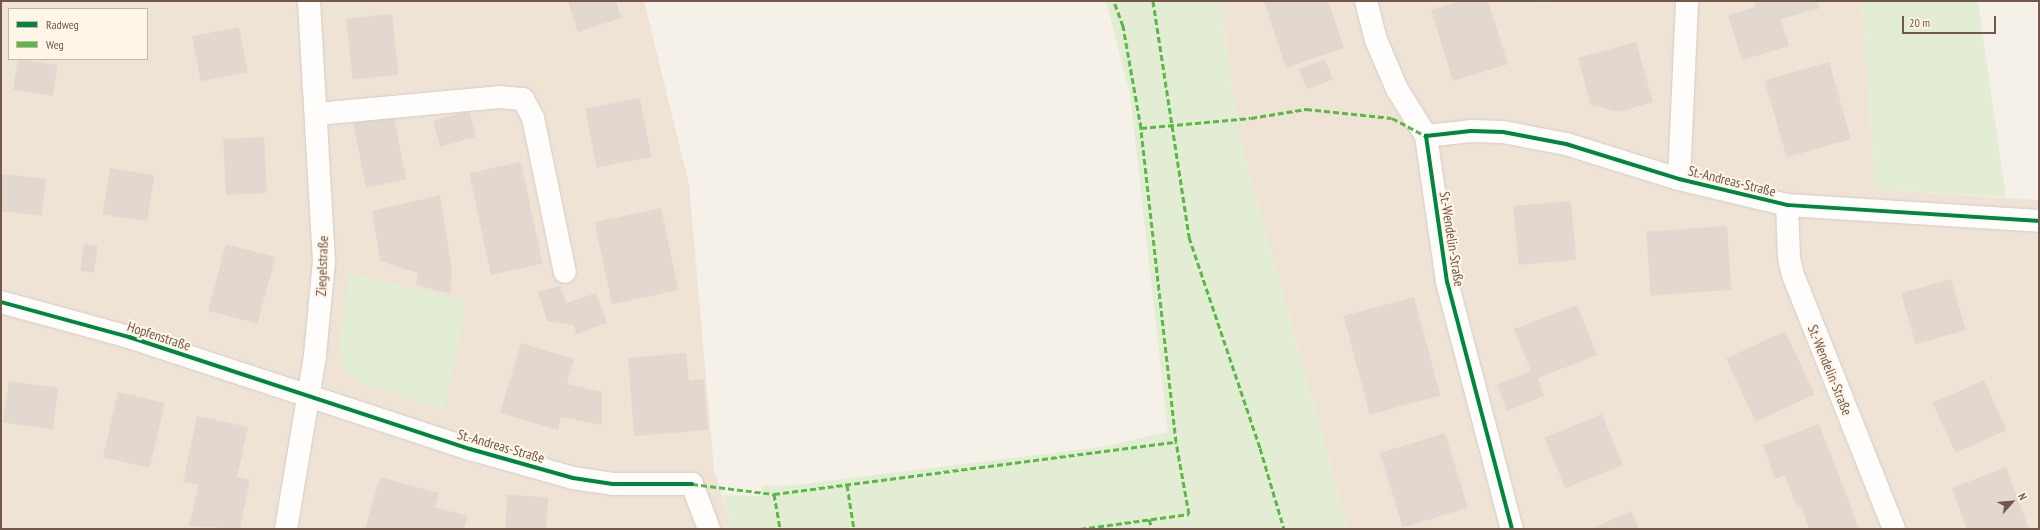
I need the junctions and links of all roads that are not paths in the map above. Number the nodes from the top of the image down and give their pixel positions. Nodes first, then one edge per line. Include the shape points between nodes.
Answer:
1 (309, 1) edge
2 (1366, 1) edge
3 (1687, 1) edge
4 (317, 114) junction
5 (1426, 136) junction
6 (1679, 179) junction
7 (1787, 205) junction
8 (2039, 221) edge
9 (565, 272) dead end
10 (1, 302) edge
11 (309, 396) junction
12 (286, 529) edge
13 (709, 529) edge
14 (1512, 529) edge
15 (1894, 529) edge

1 - 4 street, Ziegelstraße
2 - 5 street via 1376,40 1397,89
3 - 6 street
4 - 9 street via 498,97 523,100 534,118
4 - 11 street, Ziegelstraße via 324,262
5 - 6 street, St.-Andreas-Straße via 1471,130 1503,132 1566,144
5 - 14 street, St.-Wendelin-Straße via 1447,282
6 - 7 street, St.-Andreas-Straße
7 - 8 street, St.-Andreas-Straße
7 - 15 street, St.-Wendelin-Straße via 1789,258 1793,275
10 - 11 street, Hopfenstraße via 128,337
11 - 12 street, Ziegelstraße
11 - 13 street, St.-Andreas-Straße via 470,449 573,478 612,484 692,484

